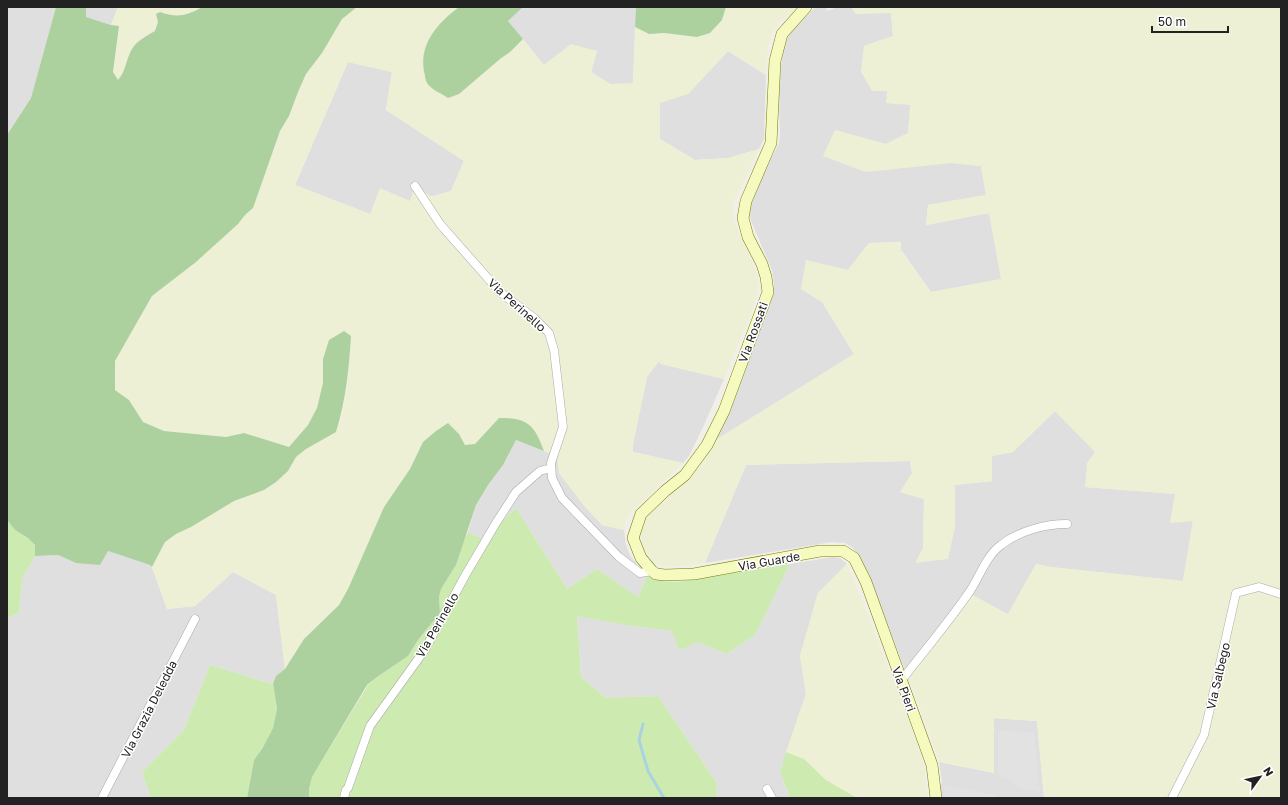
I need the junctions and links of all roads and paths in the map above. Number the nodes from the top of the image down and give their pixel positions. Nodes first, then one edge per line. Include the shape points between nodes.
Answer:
1 (806, 7) edge
2 (797, 12) edge
3 (415, 186) dead end
4 (551, 468) junction
5 (1067, 524) dead end
6 (654, 572) junction
7 (866, 582) joint
8 (1281, 594) edge
9 (195, 619) dead end
10 (901, 681) junction
11 (767, 788) dead end
12 (102, 798) edge
13 (344, 798) edge
14 (772, 798) edge
15 (936, 798) edge
16 (1172, 798) edge

1 - 2 street, Via Rossati
2 - 6 street, Via Rossati via 782,34 775,61 771,142 746,201 743,218 748,237 762,264 768,292 724,411 707,445 685,475 641,514 633,538 641,558
3 - 4 street, Via Perinello via 440,224 500,292 549,333 554,350 563,427 550,463
4 - 6 street, Via Perinello via 552,478 562,498 619,558 640,573
4 - 13 street, Via Perinello via 540,471 516,492 496,523 424,651 370,726
5 - 10 street via 1054,524 1025,532 999,546 970,590
6 - 7 street, Via Guarde via 665,575 694,574 820,551 843,551 854,558
7 - 10 street, Via Pieri
8 - 16 street, Via Salbego via 1259,587 1236,593 1204,735
9 - 12 street, Via Grazia Deledda
10 - 15 street, Via Pieri via 932,765
11 - 14 street

